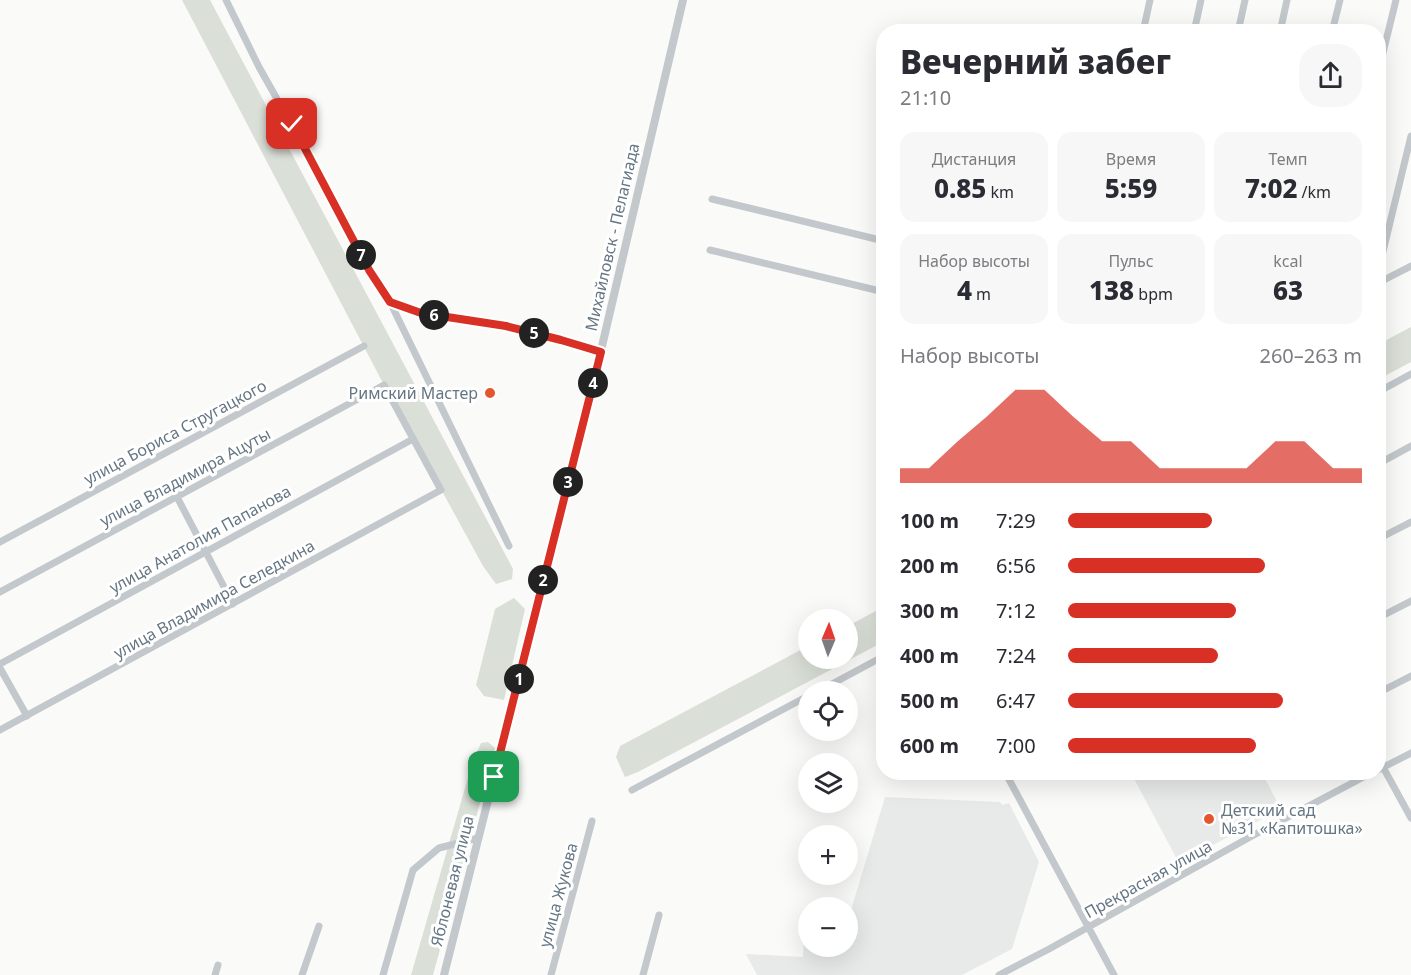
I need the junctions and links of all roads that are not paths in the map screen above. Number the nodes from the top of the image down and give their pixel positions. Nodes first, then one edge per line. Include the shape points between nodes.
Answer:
1 (226, 0) edge
2 (683, 0) edge
3 (1150, 0) edge
4 (1201, 0) edge
5 (1245, 0) edge
6 (1287, 0) edge
7 (1340, 0) edge
8 (1396, 0) edge
9 (1145, 24) edge
10 (1196, 24) edge
11 (1240, 24) edge
12 (1282, 24) edge
13 (1334, 24) edge
14 (1386, 41) edge
15 (1411, 136) edge
16 (712, 199) dead end
17 (876, 239) edge
18 (1386, 239) edge
19 (710, 250) dead end
20 (1411, 266) edge
21 (1386, 279) edge
22 (876, 290) edge
23 (390, 302) junction
24 (364, 346) dead end
25 (601, 352) junction
26 (1411, 374) edge
27 (1386, 388) edge
28 (413, 439) junction
29 (1411, 446) edge
30 (1386, 460) edge
31 (177, 496) junction
32 (1411, 522) edge
33 (1386, 535) edge
34 (0, 542) edge
35 (509, 546) dead end
36 (206, 552) junction
37 (0, 592) edge
38 (1411, 600) edge
39 (233, 604) junction
40 (1386, 614) edge
41 (524, 656) joint
42 (876, 660) edge
43 (0, 664) edge
44 (0, 669) edge
45 (1411, 676) edge
46 (837, 681) edge
47 (1386, 689) edge
48 (798, 701) edge
49 (27, 716) junction
50 (0, 730) edge
51 (1411, 753) edge
52 (1386, 766) edge
53 (1386, 777) edge
54 (1009, 780) edge
55 (1358, 780) edge
56 (632, 790) dead end
57 (1411, 818) edge
58 (592, 821) dead end
59 (478, 838) junction
60 (659, 915) dead end
61 (319, 926) dead end
62 (1088, 928) junction
63 (218, 965) dead end
64 (215, 975) edge
65 (302, 975) edge
66 (383, 975) edge
67 (444, 975) edge
68 (551, 975) edge
69 (643, 975) edge
70 (999, 975) edge
71 (1114, 975) edge

1 - 23 street via 369,270
2 - 25 street, Михайловск - Пелагиада
3 - 9 street
4 - 10 street
5 - 11 street
6 - 12 street
7 - 13 street
8 - 14 street
15 - 18 street
16 - 17 street
19 - 22 street
20 - 21 street
23 - 25 street via 421,313 506,326
23 - 35 street
24 - 34 street, улица Бориса Стругацкого
25 - 41 street, Михайловск - Пелагиада
26 - 27 street
28 - 31 street, улица Владимира Ацуты via 384,385
28 - 36 street, улица Анатолия Папанова
28 - 39 street, улица Владимира Селедкина via 441,490
29 - 30 street
31 - 36 street
31 - 37 street, улица Владимира Ацуты
32 - 33 street
36 - 39 street
36 - 43 street, улица Анатолия Папанова
38 - 40 street
39 - 49 street, улица Владимира Селедкина
41 - 59 street, Яблоневая улица
42 - 46 street
44 - 49 street
45 - 47 street
48 - 56 street
49 - 50 street, улица Владимира Селедкина
51 - 52 street
53 - 57 street
54 - 62 street
55 - 62 street, Прекрасная улица
58 - 68 street, улица Жукова
59 - 66 street via 439,848 413,870
59 - 67 street, Яблоневая улица
60 - 69 street
61 - 65 street
62 - 70 street, Прекрасная улица
62 - 71 street
63 - 64 street

